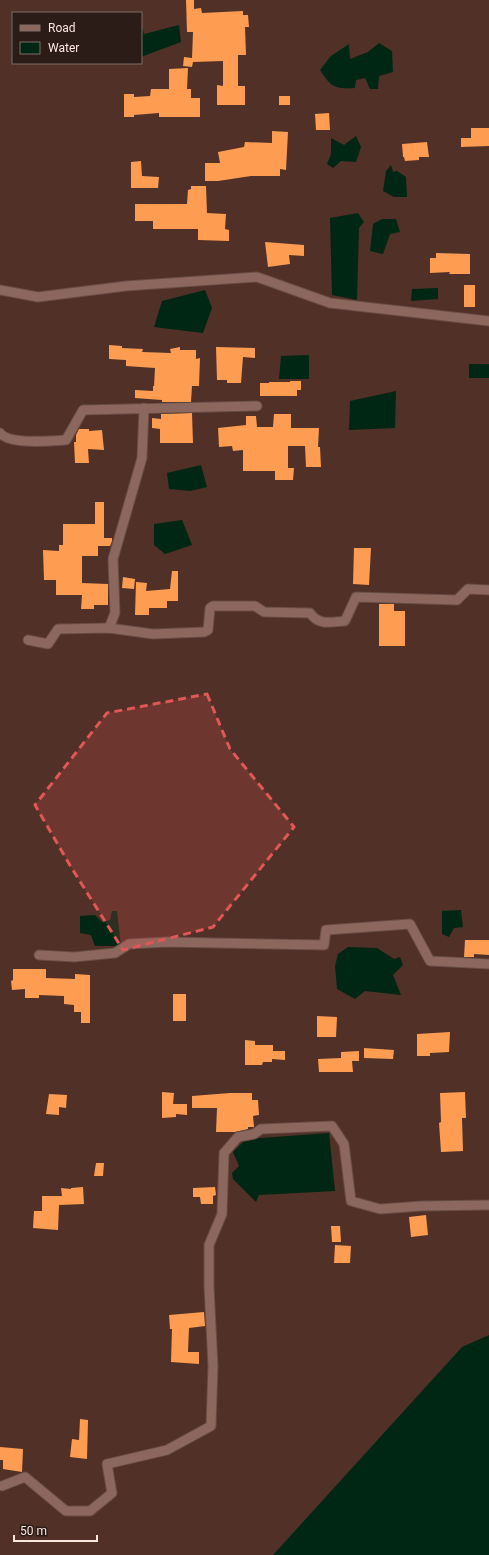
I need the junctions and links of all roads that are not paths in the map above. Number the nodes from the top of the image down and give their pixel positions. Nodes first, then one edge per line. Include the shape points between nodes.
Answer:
1 (0, 290) edge
2 (489, 321) edge
3 (257, 406) dead end
4 (144, 408) junction
5 (0, 433) edge
6 (489, 590) edge
7 (109, 628) junction
8 (28, 640) dead end
9 (39, 955) dead end
10 (489, 964) edge
11 (489, 1205) edge
12 (2, 1486) dead end

1 - 2 street via 38,297 126,286 256,277 330,303
3 - 4 street
4 - 5 street via 83,410 66,440 22,441
4 - 7 street via 142,458 113,560 116,613
6 - 7 street via 468,590 457,600 356,597 345,620 338,621 314,620 310,613 264,612 255,606 213,606 210,608 208,630 204,632 153,634
7 - 8 street via 58,629 48,644
9 - 10 street via 115,953 129,944 167,942 324,945 326,930 410,924 430,961
11 - 12 street via 380,1209 351,1201 344,1144 332,1126 261,1129 254,1134 238,1137 224,1153 222,1214 209,1245 213,1366 211,1426 167,1450 106,1464 112,1493 90,1511 66,1511 25,1477

